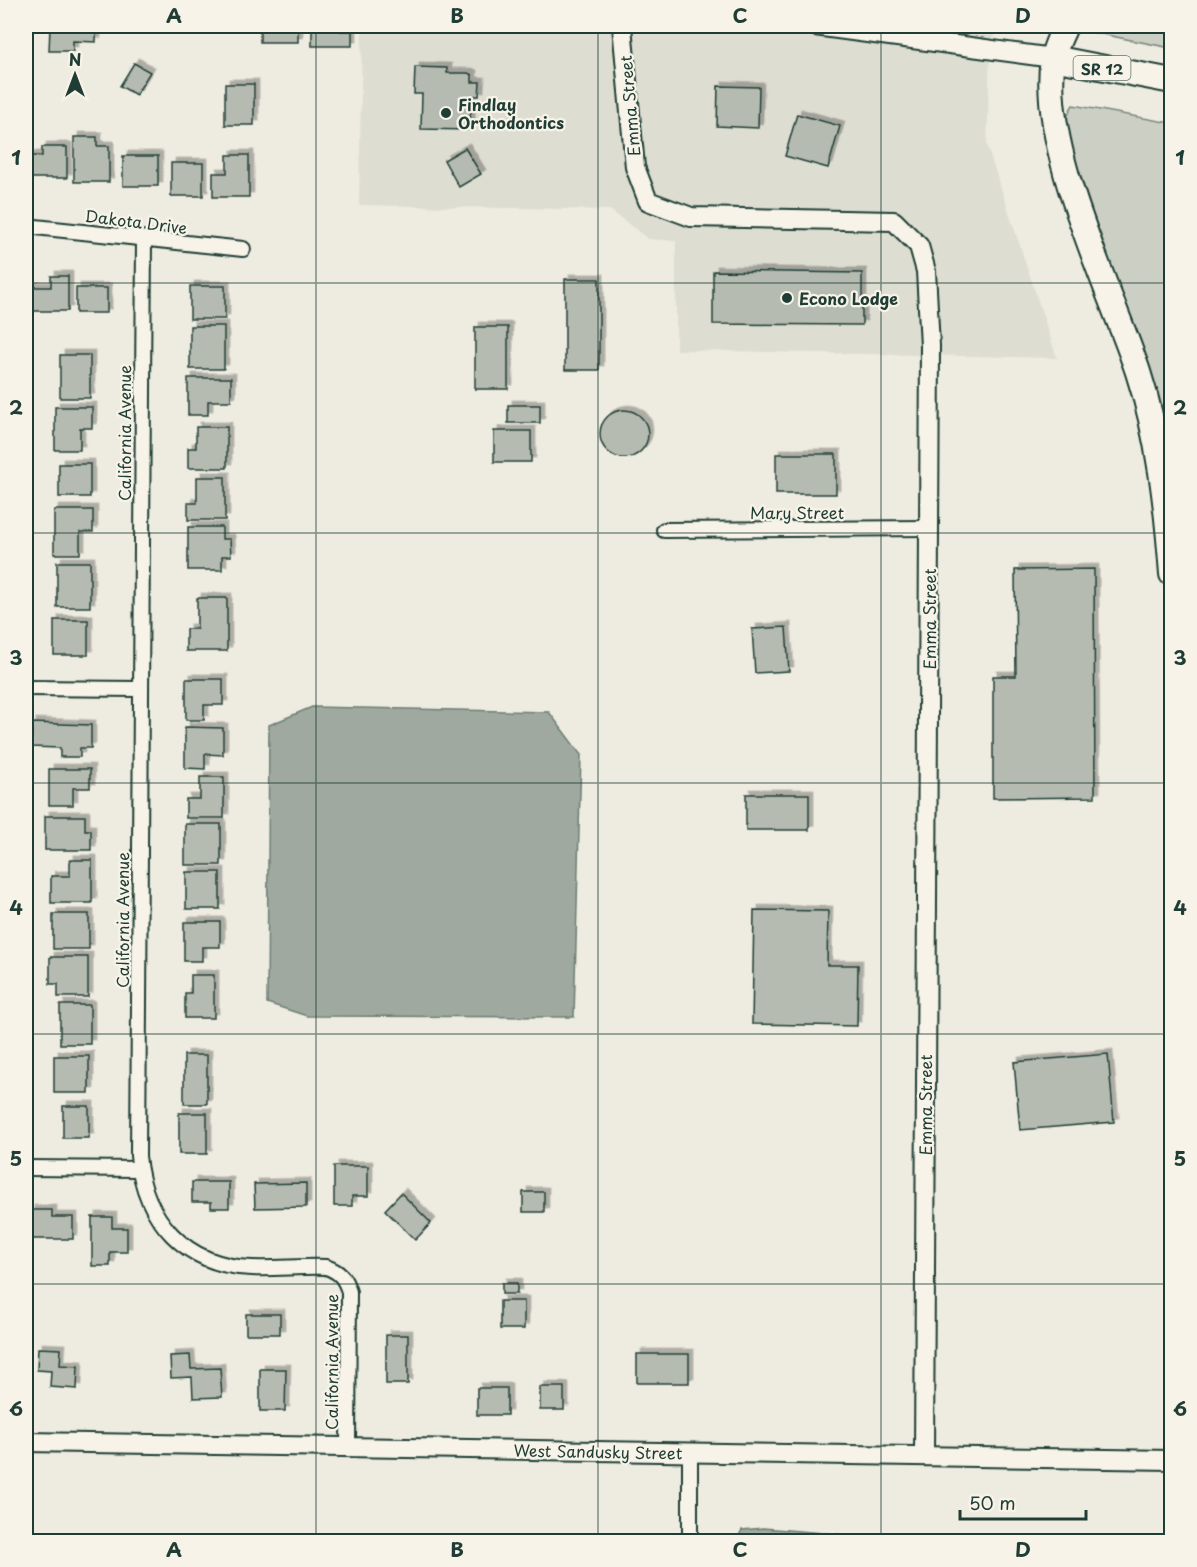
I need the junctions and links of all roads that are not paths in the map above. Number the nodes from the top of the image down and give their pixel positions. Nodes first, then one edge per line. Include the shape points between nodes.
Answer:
1 (621, 26) edge
2 (815, 26) edge
3 (1065, 26) edge
4 (1053, 58) junction
5 (1162, 79) edge
6 (26, 226) edge
7 (144, 238) junction
8 (243, 249) dead end
9 (929, 528) junction
10 (664, 530) dead end
11 (1172, 574) edge
12 (26, 688) edge
13 (139, 689) junction
14 (26, 1168) edge
15 (139, 1169) junction
16 (26, 1442) edge
17 (348, 1449) junction
18 (690, 1452) junction
19 (924, 1456) junction
20 (1172, 1460) edge
21 (690, 1542) edge

1 - 9 street, Emma Street via 635,167 648,201 691,217 894,221 919,246 926,271 930,346
2 - 4 street, SR 12
3 - 4 highway
4 - 5 highway, SR 12
4 - 11 highway via 1054,114 1065,166 1138,374 1156,448
6 - 7 street, Dakota Drive
7 - 8 street, Dakota Drive
7 - 13 street, California Avenue
9 - 10 street, Mary Street
9 - 19 street, Emma Street
12 - 13 street
13 - 15 street, California Avenue
14 - 15 street
15 - 17 street, California Avenue via 149,1204 162,1225 202,1256 250,1268 326,1267 338,1271 346,1280
16 - 17 street, West Sandusky Street
17 - 18 street, West Sandusky Street
18 - 19 street, West Sandusky Street
18 - 21 street
19 - 20 street, West Sandusky Street

